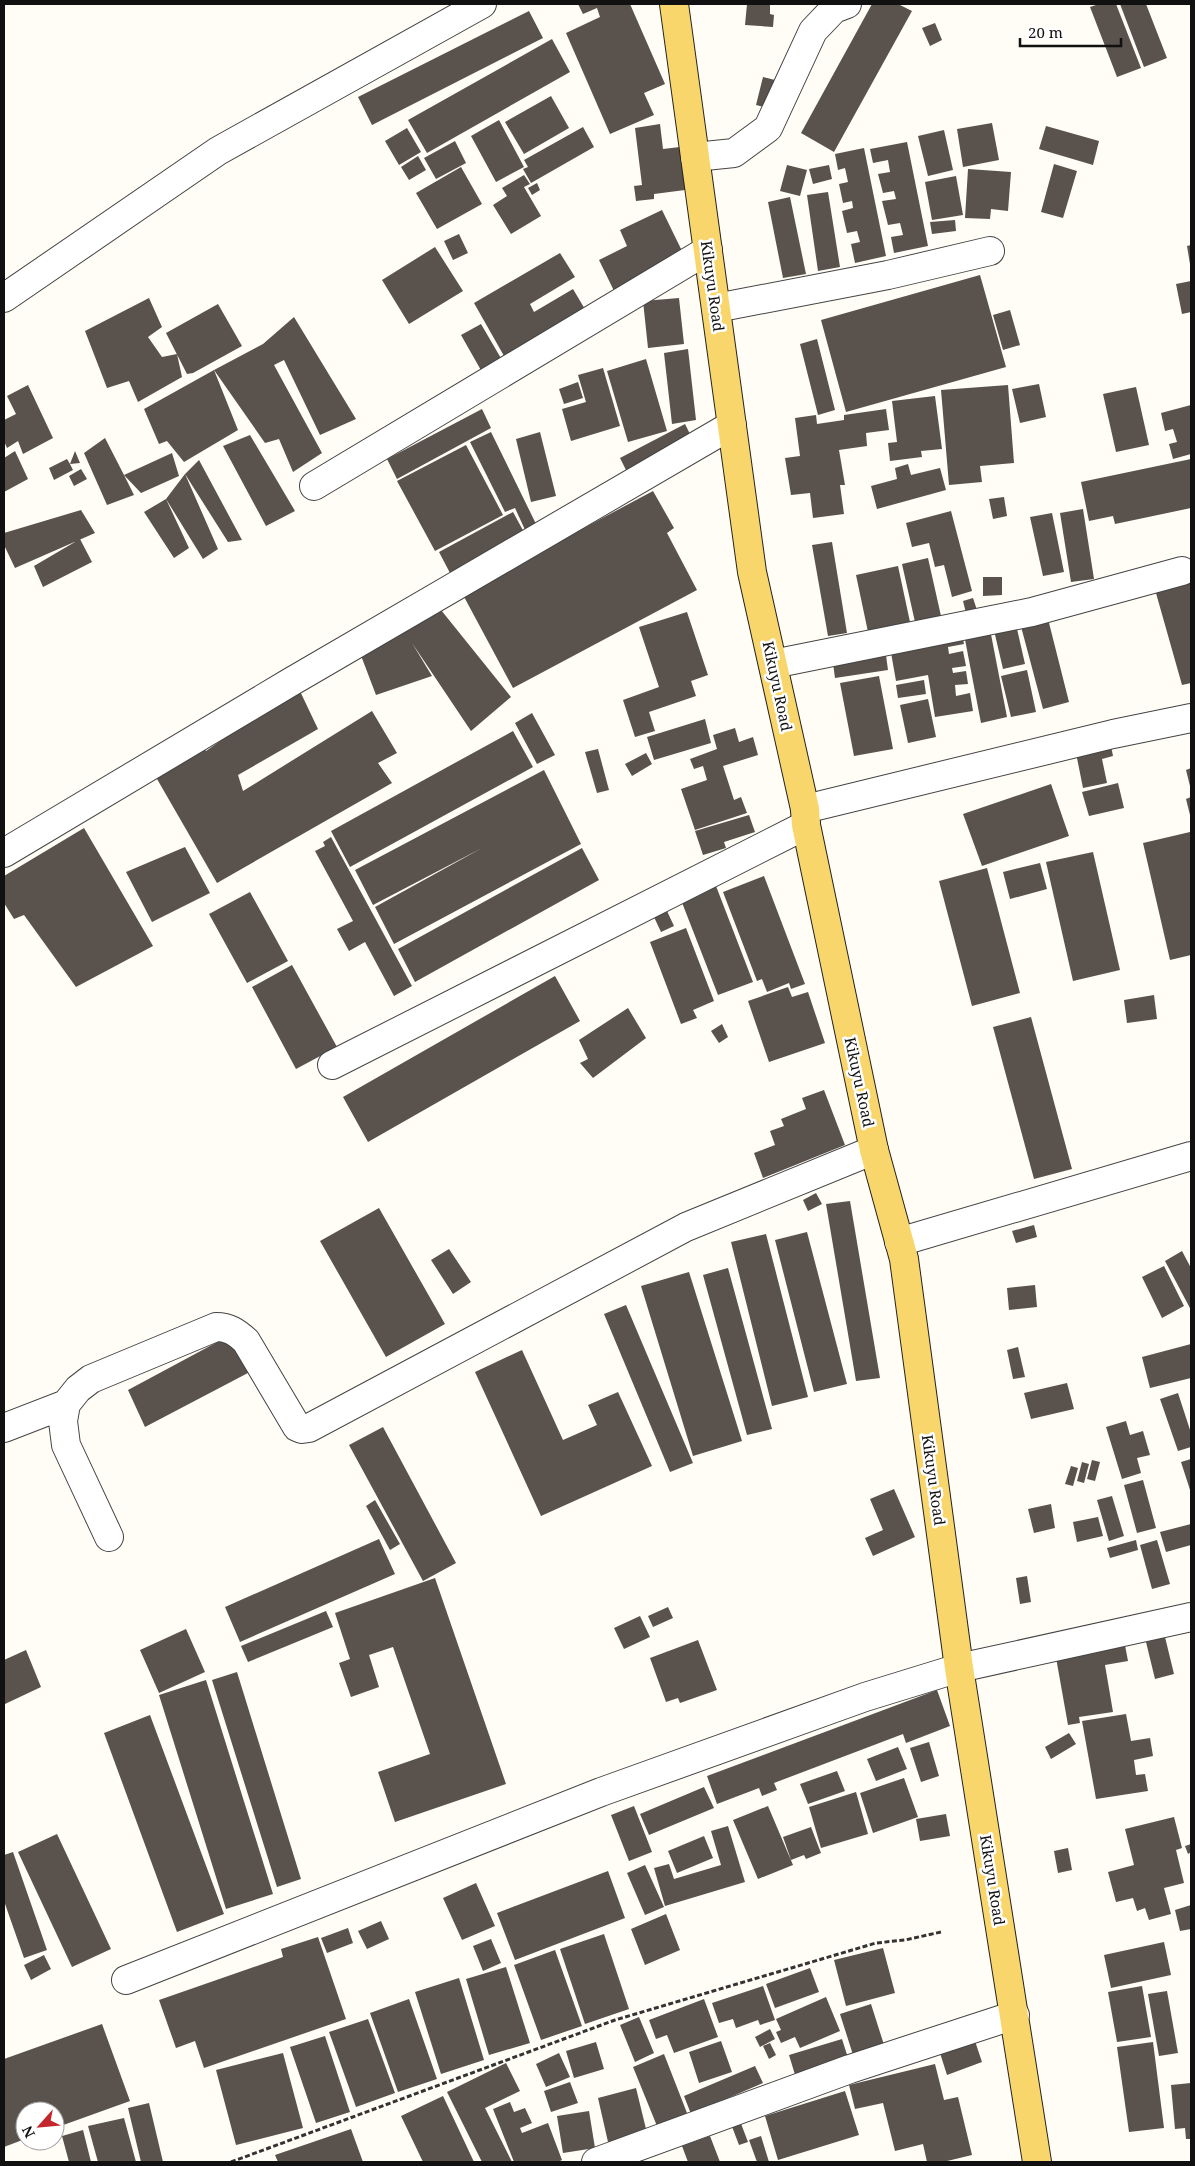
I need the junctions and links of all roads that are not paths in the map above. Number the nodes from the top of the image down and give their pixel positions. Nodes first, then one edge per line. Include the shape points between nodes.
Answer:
1 (482, 4) edge
2 (674, 4) edge
3 (847, 4) edge
4 (695, 157) junction
5 (708, 250) junction
6 (990, 251) dead end
7 (4, 298) edge
8 (716, 308) junction
9 (732, 426) junction
10 (314, 486) dead end
11 (1182, 571) dead end
12 (773, 664) junction
13 (1191, 718) edge
14 (805, 817) junction
15 (4, 853) edge
16 (332, 1065) dead end
17 (874, 1150) junction
18 (1191, 1156) edge
19 (899, 1242) junction
20 (66, 1404) junction
21 (4, 1428) edge
22 (109, 1537) dead end
23 (1191, 1617) edge
24 (959, 1668) junction
25 (126, 1980) dead end
26 (1015, 2015) junction
27 (596, 2162) edge
28 (1037, 2162) edge

1 - 7 street via 218,151
2 - 4 main road, Kikuyu Road
3 - 4 street via 834,9 813,31 768,128 734,153
4 - 5 main road, Kikuyu Road
5 - 8 main road, Kikuyu Road
5 - 10 street
6 - 8 street via 888,275
8 - 9 main road, Kikuyu Road
9 - 12 main road, Kikuyu Road via 752,572
9 - 15 street
11 - 12 street via 1032,612
12 - 14 main road, Kikuyu Road
13 - 14 street via 1113,734
14 - 16 street
14 - 17 main road, Kikuyu Road
17 - 19 main road, Kikuyu Road
17 - 20 street via 686,1227 310,1428 297,1427 246,1341 226,1327 216,1327 92,1379
18 - 19 street
19 - 24 main road, Kikuyu Road via 904,1259
20 - 21 street
20 - 22 street via 63,1421 66,1445
23 - 24 street
24 - 25 street via 865,1697 601,1792
24 - 26 main road, Kikuyu Road
26 - 27 street via 850,2069
26 - 28 main road, Kikuyu Road

